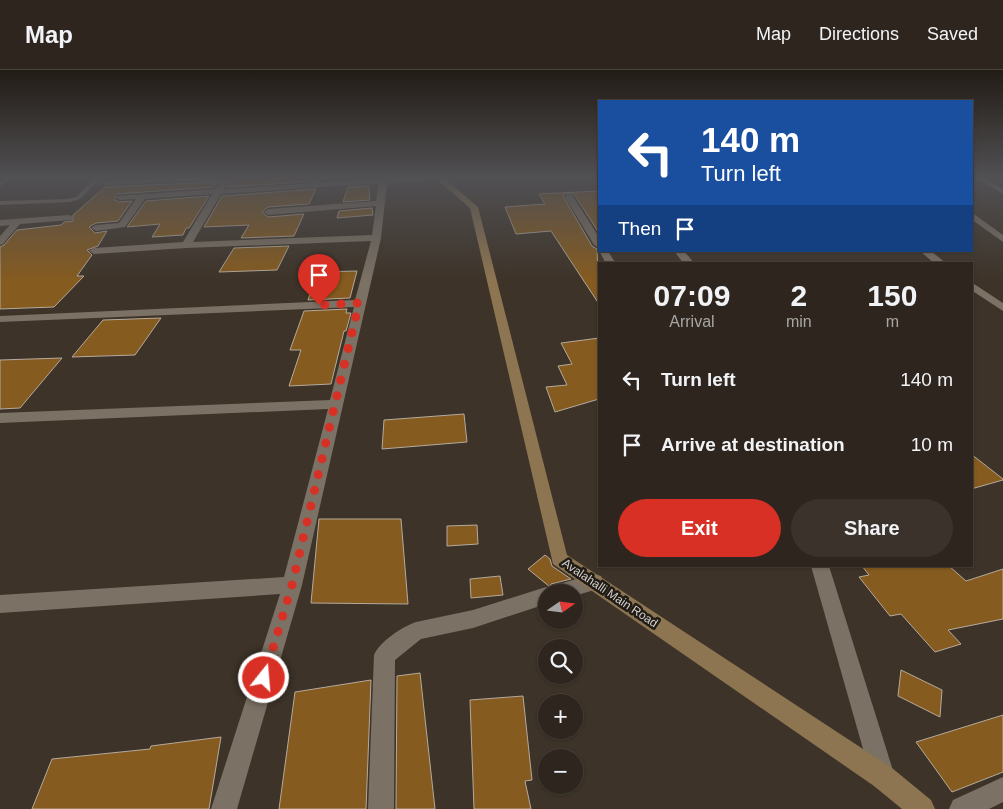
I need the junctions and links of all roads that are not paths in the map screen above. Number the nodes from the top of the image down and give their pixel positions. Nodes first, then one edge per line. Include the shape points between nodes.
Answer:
1 (131, 212) edge
2 (206, 212) edge
3 (379, 212) edge
4 (475, 212) edge
5 (578, 212) edge
6 (973, 217) edge
7 (69, 218) dead end
8 (17, 222) junction
9 (0, 223) edge
10 (96, 228) dead end
11 (376, 238) junction
12 (1003, 239) edge
13 (0, 242) edge
14 (598, 243) edge
15 (186, 245) junction
16 (94, 250) dead end
17 (680, 252) edge
18 (926, 252) edge
19 (688, 262) edge
20 (939, 262) edge
21 (973, 286) edge
22 (359, 303) junction
23 (1003, 308) edge
24 (0, 319) edge
25 (336, 404) junction
26 (0, 418) edge
27 (820, 567) edge
28 (594, 582) junction
29 (292, 585) junction
30 (583, 585) edge
31 (538, 599) edge
32 (0, 604) edge
33 (883, 777) junction
34 (1003, 789) edge
35 (224, 809) edge
36 (381, 809) edge
37 (922, 809) edge
38 (962, 809) edge

1 - 10 street via 122,225
2 - 15 street
3 - 11 street
4 - 28 main road, Avalahalli Main Road via 559,559
5 - 14 street
6 - 12 street
7 - 8 street
8 - 9 street
8 - 13 street
11 - 15 street
11 - 22 street
15 - 16 street
17 - 19 street
18 - 20 street
21 - 23 street
22 - 24 street
22 - 25 street
25 - 26 street
25 - 29 street
27 - 33 street
28 - 30 street
28 - 33 main road, Avalahalli Main Road
29 - 32 street
29 - 35 street
31 - 36 street via 473,619 416,631 385,656
33 - 37 main road, Avalahalli Main Road
34 - 38 street

